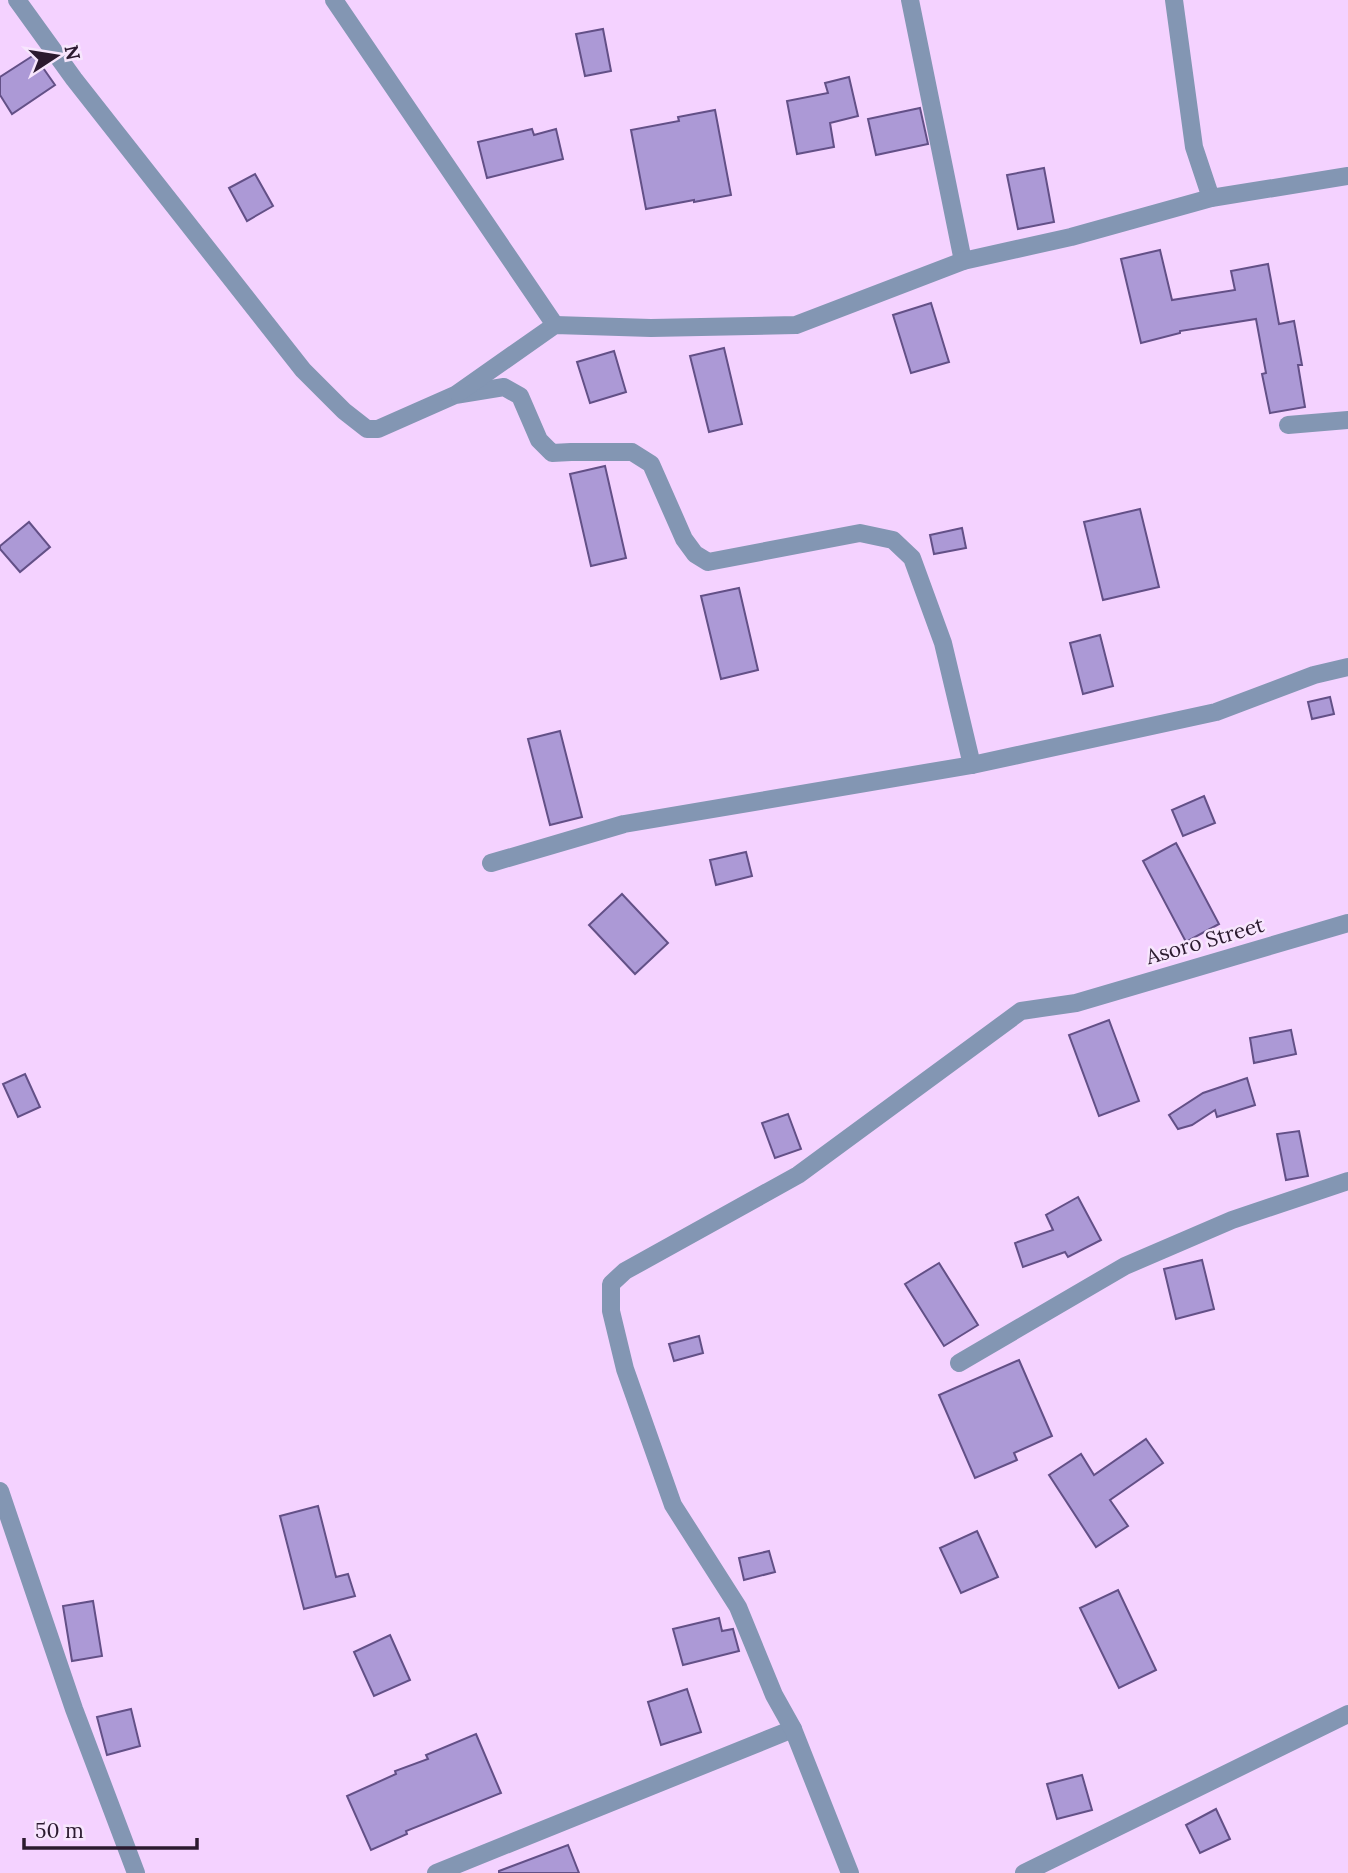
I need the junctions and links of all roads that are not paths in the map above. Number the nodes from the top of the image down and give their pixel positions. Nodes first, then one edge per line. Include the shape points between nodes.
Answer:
1 (17, 0) edge
2 (334, 0) edge
3 (911, 0) edge
4 (1174, 0) edge
5 (1348, 176) edge
6 (1211, 198) junction
7 (963, 261) junction
8 (555, 325) junction
9 (455, 395) junction
10 (1348, 420) edge
11 (1288, 425) dead end
12 (1348, 667) edge
13 (972, 765) junction
14 (491, 863) dead end
15 (1348, 923) edge
16 (1348, 1181) edge
17 (959, 1363) dead end
18 (0, 1491) edge
19 (1348, 1714) edge
20 (793, 1729) junction
21 (136, 1873) edge
22 (436, 1873) edge
23 (850, 1873) edge
24 (1024, 1873) edge

1 - 9 street via 303,370 344,411 367,429 378,429
2 - 8 street
3 - 7 street
4 - 6 street via 1194,148
5 - 6 street
6 - 7 street
7 - 8 street via 796,325
8 - 9 street
9 - 13 street via 504,387 520,396 539,440 552,453 632,452 651,464 684,539 708,562 860,533 893,540 912,558 943,643
10 - 11 street
12 - 13 street via 1216,712
13 - 14 street via 624,824
15 - 20 street, Asoro Street via 1076,1003 1021,1010 798,1175 625,1271 611,1284 611,1311 625,1369 673,1505 738,1607
16 - 17 street via 1231,1220 1125,1266
18 - 21 street
19 - 24 street
20 - 22 street
20 - 23 street

